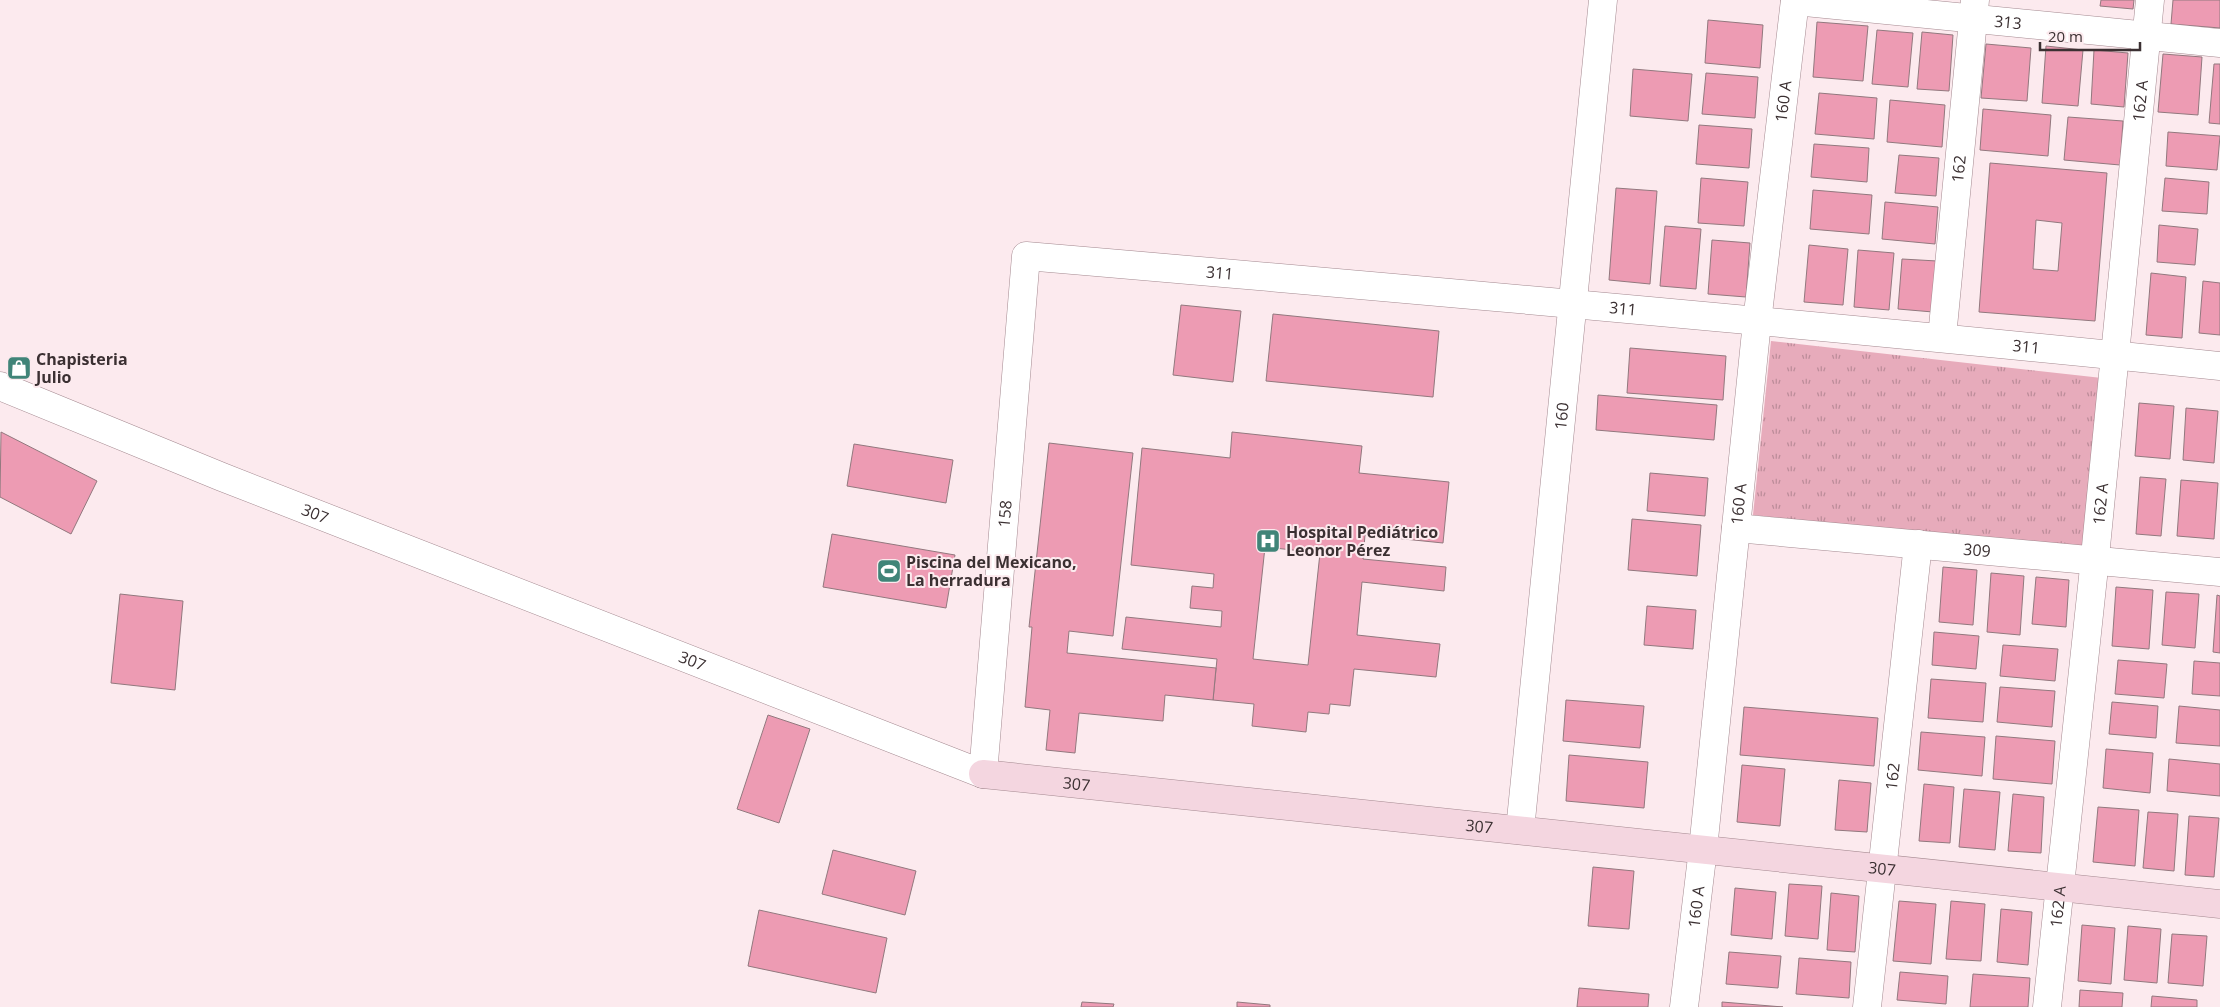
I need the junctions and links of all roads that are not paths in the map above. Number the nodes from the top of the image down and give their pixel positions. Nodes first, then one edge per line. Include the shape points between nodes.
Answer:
1 (1604, 0) edge
2 (2150, 0) edge
3 (1795, 1) edge
4 (1974, 9) edge
5 (2146, 36) junction
6 (2220, 43) edge
7 (1026, 256) joint
8 (1572, 302) junction
9 (1757, 322) junction
10 (1942, 337) junction
11 (2115, 355) junction
12 (2220, 366) edge
13 (0, 386) edge
14 (1736, 528) junction
15 (1918, 544) junction
16 (2095, 560) junction
17 (2220, 572) edge
18 (983, 774) junction
19 (1520, 830) junction
20 (1703, 849) junction
21 (1882, 868) junction
22 (2058, 887) junction
23 (2220, 904) edge
24 (1684, 1007) edge
25 (1867, 1007) edge
26 (2046, 1007) edge

1 - 8 street, 160
2 - 5 street, 162 A
3 - 4 street, 313
3 - 9 street, 160 A
4 - 5 street, 313
4 - 10 street, 162
5 - 6 street, 313
5 - 11 street, 162 A
7 - 8 street, 311
7 - 18 street, 158
8 - 9 street, 311
8 - 19 street, 160
9 - 10 street, 311
9 - 14 street, 160 A
10 - 11 street, 311
11 - 12 street, 311
11 - 16 street, 162 A
13 - 18 street, 307 via 222,477
14 - 15 street, 309
14 - 20 street, 160 A
15 - 16 street, 309
15 - 21 street, 162
16 - 17 street, 309
16 - 22 street, 162 A
18 - 19 street, 307
19 - 20 street, 307
20 - 21 street, 307
20 - 24 street, 160 A
21 - 22 street, 307
21 - 25 street, 162
22 - 23 street, 307
22 - 26 street, 162 A

